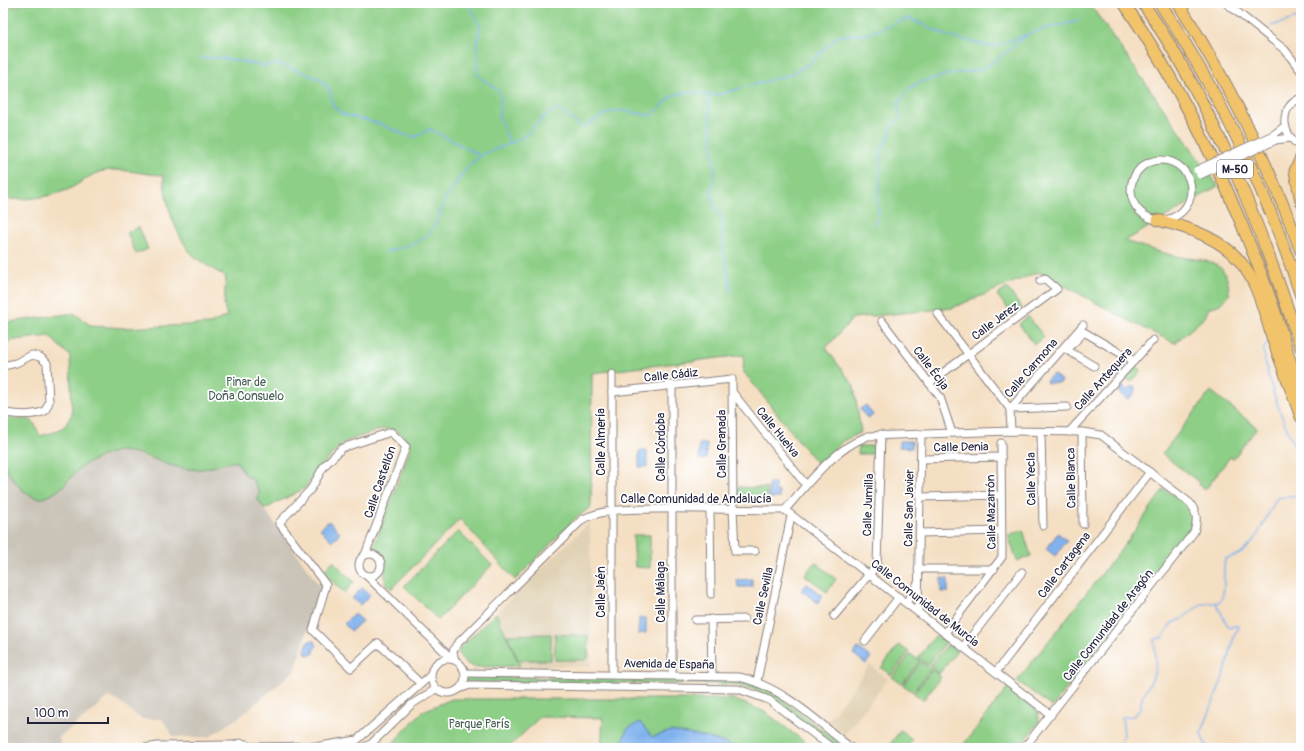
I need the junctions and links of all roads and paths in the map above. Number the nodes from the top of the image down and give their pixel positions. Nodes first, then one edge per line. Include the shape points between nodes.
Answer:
1 (1124, 3) edge
2 (1143, 3) edge
3 (1160, 3) edge
4 (1178, 3) edge
5 (1226, 3) edge
6 (1301, 71) edge
7 (1301, 98) edge
8 (1285, 126) junction
9 (1275, 138) junction
10 (1290, 138) junction
11 (1301, 146) edge
12 (1301, 158) edge
13 (1199, 172) junction
14 (1186, 174) junction
15 (1190, 184) junction
16 (1301, 201) edge
17 (1158, 220) junction
18 (1301, 251) edge
19 (1040, 282) dead end
20 (1301, 296) edge
21 (938, 314) dead end
22 (882, 321) dead end
23 (1083, 325) dead end
24 (1153, 340) dead end
25 (1301, 348) edge
26 (969, 354) junction
27 (1134, 361) junction
28 (3, 366) edge
29 (1094, 366) dead end
30 (612, 374) dead end
31 (732, 379) joint
32 (929, 384) junction
33 (672, 385) junction
34 (612, 392) junction
35 (732, 393) junction
36 (1301, 396) edge
37 (1067, 406) dead end
38 (1010, 409) junction
39 (3, 413) edge
40 (1301, 417) edge
41 (1011, 431) junction
42 (1042, 432) junction
43 (1069, 432) junction
44 (1082, 432) junction
45 (952, 433) junction
46 (881, 434) junction
47 (921, 434) junction
48 (1001, 444) dead end
49 (1001, 457) junction
50 (921, 459) junction
51 (1150, 472) junction
52 (806, 485) junction
53 (1001, 495) junction
54 (920, 496) junction
55 (672, 508) junction
56 (710, 509) junction
57 (733, 509) junction
58 (612, 510) junction
59 (785, 510) junction
60 (1196, 511) joint
61 (792, 516) junction
62 (1083, 524) dead end
63 (1044, 526) dead end
64 (1001, 531) junction
65 (920, 533) junction
66 (755, 551) dead end
67 (365, 555) junction
68 (381, 568) junction
69 (918, 569) junction
70 (994, 569) junction
71 (1022, 572) dead end
72 (869, 574) junction
73 (368, 577) junction
74 (918, 582) junction
75 (380, 588) junction
76 (711, 594) dead end
77 (899, 597) junction
78 (906, 603) junction
79 (918, 612) junction
80 (834, 616) dead end
81 (711, 619) junction
82 (744, 619) dead end
83 (695, 620) dead end
84 (945, 633) junction
85 (865, 641) dead end
86 (456, 645) junction
87 (437, 646) junction
88 (963, 647) junction
89 (454, 659) junction
90 (438, 661) junction
91 (996, 672) junction
92 (465, 673) junction
93 (612, 674) junction
94 (672, 674) junction
95 (430, 675) junction
96 (712, 676) junction
97 (757, 681) junction
98 (420, 683) junction
99 (436, 689) junction
100 (459, 689) junction
101 (393, 708) junction
102 (1051, 714) junction
103 (340, 744) junction
104 (371, 746) edge
105 (231, 747) edge
106 (250, 747) edge
107 (145, 748) edge
108 (358, 748) edge
109 (362, 748) edge
110 (832, 748) edge
111 (851, 748) edge
112 (1024, 748) edge

1 - 36 highway via 1170,76 1225,184 1271,299
2 - 25 highway, M-50 via 1204,106 1240,179
3 - 20 highway, M-50 via 1193,54 1254,172
4 - 18 highway via 1233,95 1269,171
5 - 6 street via 1285,50
7 - 8 street via 1293,102 1287,111
8 - 9 street
8 - 10 street
9 - 10 street
9 - 13 street, bridge
10 - 11 street
12 - 16 highway via 1295,171
13 - 14 street
13 - 15 street
14 - 15 street
14 - 17 street via 1173,163 1160,161 1148,164 1136,175 1132,183 1133,200 1142,213
15 - 17 street via 1191,194 1183,211
17 - 40 highway via 1208,236 1229,251 1244,267 1257,292
19 - 26 street, Calle Jerez via 1044,278 1057,289
21 - 26 street
22 - 32 street, Calle Écija
23 - 38 street, Calle Carmona
24 - 27 street, Calle Antequera
26 - 32 street, Calle Jerez
26 - 38 street
27 - 29 street via 1084,332 1067,350
27 - 43 street, Calle Antequera
28 - 39 street via 32,355 44,360 47,363 49,402 45,411 38,414 18,416
30 - 34 street, Calle Almería
31 - 33 street, Calle Cádiz
31 - 35 street, Calle Granada
32 - 45 street, Calle Écija via 940,397
33 - 34 street, Calle Cádiz
33 - 55 street, Calle Córdoba
34 - 58 street, Calle Almería
35 - 52 street, Calle Huelva
35 - 57 street, Calle Granada
37 - 38 street
38 - 41 street, Calle Carmona
41 - 42 street, Calle Comunidad de Andalucía
41 - 45 street, Calle Comunidad de Andalucía
42 - 43 street, Calle Comunidad de Andalucía
42 - 63 street, Calle Yecla
43 - 44 street, Calle Comunidad de Andalucía
44 - 51 street, Calle Comunidad de Andalucía via 1101,435
44 - 62 street, Calle Blanca
45 - 47 street, Calle Comunidad de Andalucía
46 - 47 street, Calle Comunidad de Andalucía
46 - 52 street, Calle Comunidad de Andalucía via 854,441
46 - 72 street, Calle Jumilla via 877,565
47 - 50 street, Calle San Javier
48 - 49 street, Calle Mazarrón
49 - 50 street, Calle Denia
49 - 53 street, Calle Mazarrón
50 - 54 street, Calle San Javier
51 - 60 street, Calle Comunidad de Andalucía via 1190,503
51 - 91 street, Calle Cartagena
52 - 59 street, Calle Comunidad de Andalucía
53 - 54 street
53 - 64 street, Calle Mazarrón
54 - 65 street, Calle San Javier
55 - 56 street, Calle Comunidad de Andalucía
55 - 58 street, Calle Comunidad de Andalucía
55 - 94 street, Calle Málaga
56 - 57 street, Calle Comunidad de Andalucía
56 - 76 street
57 - 59 street, Calle Comunidad de Andalucía
57 - 66 street, Calle Granada via 735,551
58 - 86 street, Calle Comunidad de Andalucía via 584,519
58 - 93 street, Calle Jaén
59 - 61 street, Calle Comunidad de Murcia
60 - 102 street, Calle Comunidad de Aragón via 1197,522 1194,532
61 - 72 street, Calle Comunidad de Murcia
61 - 97 street, Calle Sevilla
64 - 65 street
64 - 70 street, Calle Mazarrón via 1002,557
65 - 69 street, Calle San Javier
67 - 68 street via 372,554 378,558
67 - 73 street via 358,564 360,571
67 - 98 street, Calle Castellón via 406,447 391,432 342,448 324,466 311,489 279,523 326,585 313,630 351,668 378,643
68 - 73 street via 377,574
68 - 75 street
69 - 70 street
69 - 74 street, Calle San Javier
70 - 84 street, Calle Mazarrón
71 - 88 street
72 - 77 street, Calle Comunidad de Murcia
72 - 80 street, Calle Jumilla
73 - 75 street
74 - 78 street, Calle San Javier
74 - 79 street, Calle San Javier
75 - 87 street
77 - 78 street, Calle Comunidad de Murcia
77 - 85 street
78 - 79 street, Calle Comunidad de Murcia
79 - 84 street, Calle Comunidad de Murcia
81 - 82 street
81 - 83 street
81 - 96 street
84 - 88 street, Calle Comunidad de Murcia
86 - 87 street via 447,648
86 - 89 street
87 - 89 street
87 - 90 street
88 - 91 street, Calle Comunidad de Murcia
89 - 90 street
89 - 92 street
90 - 95 street
91 - 102 street, Calle Comunidad de Murcia
92 - 93 street, Avenida de España
92 - 100 street via 465,679
93 - 94 street, Avenida de España
94 - 96 street, Avenida de España
95 - 98 street
95 - 99 street
96 - 97 street, Avenida de España
97 - 111 street, Avenida de España via 794,703
98 - 101 street
99 - 100 street via 447,693
99 - 104 street via 412,704
100 - 110 street, Avenida de España via 470,685 738,688 769,700
101 - 103 street via 357,740
101 - 108 street via 385,722 359,744
102 - 112 street, Calle Comunidad de Aragón
103 - 106 street
103 - 108 street
104 - 109 street
105 - 106 street via 239,743
105 - 107 street

